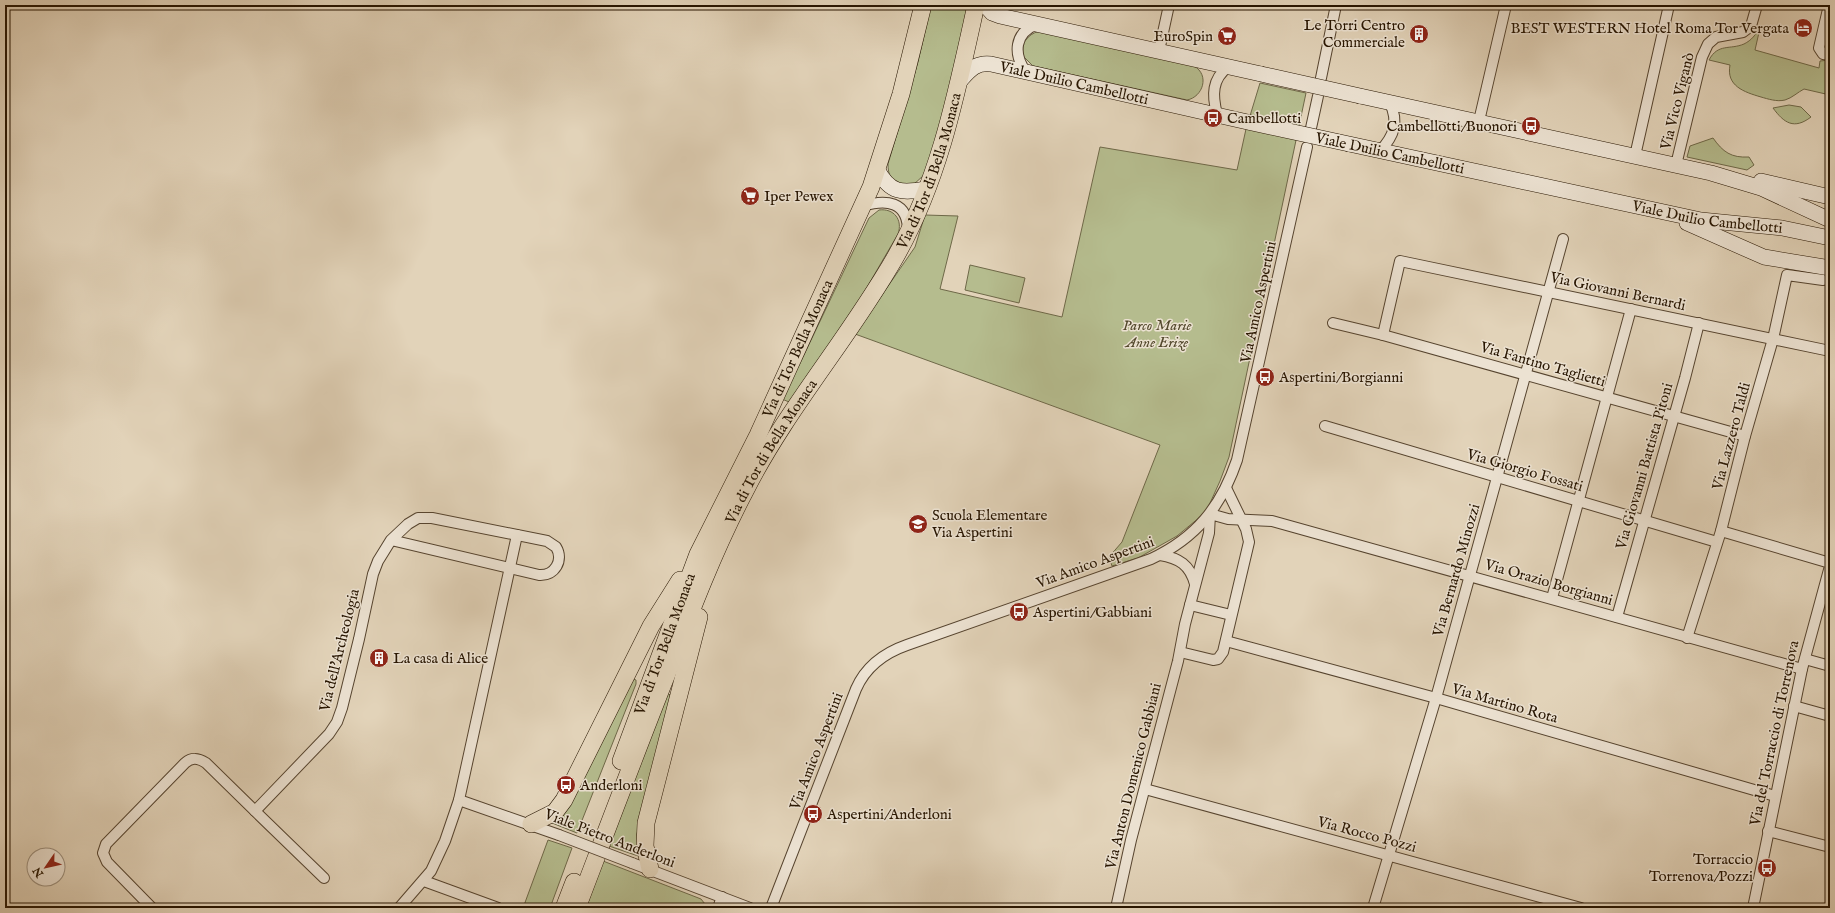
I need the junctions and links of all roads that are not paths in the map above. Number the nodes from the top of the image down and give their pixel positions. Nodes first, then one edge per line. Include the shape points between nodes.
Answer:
1 (922, 5) edge
2 (976, 5) edge
3 (985, 5) edge
4 (1169, 5) edge
5 (1336, 5) edge
6 (1506, 5) edge
7 (1669, 5) edge
8 (1757, 5) edge
9 (1829, 5) edge
10 (1037, 24) junction
11 (1159, 51) junction
12 (1830, 55) edge
13 (1228, 67) junction
14 (1026, 72) junction
15 (1322, 78) dead end
16 (959, 82) junction
17 (1318, 96) dead end
18 (1390, 103) junction
19 (1217, 114) junction
20 (1479, 121) junction
21 (1311, 128) dead end
22 (1307, 147) dead end
23 (1380, 151) junction
24 (1636, 156) junction
25 (1676, 165) junction
26 (877, 169) junction
27 (1732, 178) junction
28 (927, 189) junction
29 (1830, 197) edge
30 (863, 206) junction
31 (1664, 212) junction
32 (1830, 220) edge
33 (908, 233) junction
34 (1830, 238) edge
35 (1563, 239) dead end
36 (1827, 274) edge
37 (1548, 292) junction
38 (1631, 309) junction
39 (1333, 323) dead end
40 (1699, 323) junction
41 (1384, 335) junction
42 (1773, 339) junction
43 (1830, 351) edge
44 (1526, 376) junction
45 (1607, 398) junction
46 (1674, 418) junction
47 (1325, 426) dead end
48 (1745, 436) junction
49 (1498, 478) junction
50 (1226, 488) junction
51 (1577, 501) junction
52 (1210, 514) junction
53 (1241, 519) junction
54 (1644, 520) junction
55 (1721, 531) junction
56 (517, 535) junction
57 (392, 540) junction
58 (1717, 542) junction
59 (716, 552) junction
60 (698, 554) junction
61 (1160, 555) junction
62 (1830, 564) edge
63 (510, 569) junction
64 (1469, 576) junction
65 (1828, 577) edge
66 (1195, 584) junction
67 (1552, 598) junction
68 (1190, 605) junction
69 (1231, 615) junction
70 (1617, 617) junction
71 (1687, 638) junction
72 (1226, 641) junction
73 (1180, 652) junction
74 (1805, 659) junction
75 (1830, 666) edge
76 (1802, 670) junction
77 (1436, 698) junction
78 (1794, 706) junction
79 (1830, 716) edge
80 (1145, 789) junction
81 (1775, 796) junction
82 (459, 800) junction
83 (255, 811) junction
84 (531, 824) junction
85 (1768, 831) junction
86 (1830, 847) edge
87 (1389, 856) junction
88 (650, 870) junction
89 (324, 878) dead end
90 (424, 881) junction
91 (722, 898) junction
92 (152, 908) edge
93 (399, 908) edge
94 (498, 908) edge
95 (564, 908) edge
96 (577, 908) edge
97 (718, 908) edge
98 (750, 908) edge
99 (771, 908) edge
100 (1116, 908) edge
101 (1373, 908) edge
102 (1581, 908) edge
103 (1754, 908) edge

1 - 26 main road, Via di Tor Bella Monaca via 901,94
2 - 16 main road, Via di Tor di Bella Monaca
3 - 10 main road, Viale Duilio Cambellotti via 996,14
4 - 11 street
5 - 15 street
6 - 20 street
7 - 24 street
8 - 25 street, Via Vico Viganò via 1751,26 1743,32 1716,37 1708,44 1702,57
9 - 12 street via 1819,48 1823,54
10 - 11 main road, Viale Duilio Cambellotti
10 - 14 street via 1026,30 1018,42 1019,59
11 - 13 main road, Viale Duilio Cambellotti
13 - 18 main road, Viale Duilio Cambellotti, bridge
13 - 19 street via 1214,86 1213,97
14 - 16 main road, Viale Duilio Cambellotti via 980,64 971,69
14 - 19 main road, Viale Duilio Cambellotti
16 - 28 main road, Via di Tor di Bella Monaca via 946,137
17 - 21 street
18 - 20 main road, Viale Duilio Cambellotti
18 - 23 street via 1395,116 1395,129 1390,140
19 - 23 main road, Viale Duilio Cambellotti, bridge
20 - 24 main road, Viale Duilio Cambellotti
22 - 50 street, Via Amico Aspertini via 1239,454
23 - 31 main road, Viale Duilio Cambellotti
24 - 25 main road, Viale Duilio Cambellotti
25 - 27 main road, Viale Duilio Cambellotti
26 - 28 main road via 895,190 910,192
26 - 30 main road, Via di Tor Bella Monaca
27 - 29 main road via 1761,181
27 - 32 main road, Viale Duilio Cambellotti via 1761,188
28 - 33 main road, Via di Tor di Bella Monaca
30 - 33 street via 878,202 896,205 905,215
30 - 60 main road, Via di Tor Bella Monaca via 754,442
31 - 34 main road, Viale Duilio Cambellotti via 1714,222 1782,228
31 - 36 main road via 1757,254
33 - 59 main road, Via di Tor di Bella Monaca via 876,289 794,407 746,489
35 - 37 street, Via Bernardo Minozzi
36 - 42 street, Via Lazzero Taldi via 1787,275
37 - 38 street, Via Giovanni Bernardi
37 - 41 street, Via Giovanni Bernardi via 1400,261
37 - 44 street, Via Bernardo Minozzi
38 - 40 street, Via Giovanni Bernardi
38 - 45 street
39 - 41 street, Via Fantino Taglietti
40 - 42 street, Via Giovanni Bernardi
40 - 46 street, Via Giovanni Battista Pitoni
41 - 44 street, Via Fantino Taglietti
42 - 43 street, Via Giovanni Bernardi
42 - 48 street, Via Lazzero Taldi
44 - 45 street, Via Fantino Taglietti
44 - 49 street, Via Bernardo Minozzi
45 - 46 street, Via Fantino Taglietti
45 - 51 street
46 - 48 street, Via Fantino Taglietti
46 - 54 street, Via Giovanni Battista Pitoni
47 - 49 street, Via Giorgio Fossati
48 - 55 street, Via Lazzero Taldi
49 - 51 street, Via Giorgio Fossati
49 - 64 street, Via Bernardo Minozzi
50 - 52 street, Via Amico Aspertini
50 - 53 street
51 - 54 street, Via Giorgio Fossati
51 - 67 street
52 - 53 street, Via Orazio Borgianni
52 - 61 street, Via Amico Aspertini via 1188,536
52 - 66 street, Via Anton Domenico Gabbiani via 1209,533
53 - 64 street, Via Orazio Borgianni via 1272,521
53 - 69 street via 1249,542
54 - 58 street, Via Giorgio Fossati
54 - 70 street, Via Giovanni Battista Pitoni
55 - 58 street, Via Lazzero Taldi
55 - 62 street
56 - 57 street, Via dell'Archeologia via 425,517 410,522
56 - 63 street
56 - 63 street, Via dell'Archeologia via 553,544 558,552 559,562 554,570 544,575
57 - 63 street, Via dell'Archeologia
57 - 83 street, Via dell'Archeologia via 378,560 373,574 337,722 325,739
58 - 71 street, Via Lazzero Taldi
59 - 88 main road via 646,823 645,846
59 - 96 main road, Via di Tor di Bella Monaca via 691,610
60 - 84 main road via 651,626 564,800 555,812
60 - 95 main road, Via di Tor Bella Monaca
61 - 66 street via 1183,563 1190,569
61 - 99 street, Via Amico Aspertini via 907,645 890,652 876,662 856,689
62 - 65 street, Via del Torraccio di Torrenova
63 - 82 street
64 - 67 street, Via Orazio Borgianni
64 - 77 street, Via Bernardo Minozzi
65 - 74 street, Via del Torraccio di Torrenova
66 - 68 street, Via Anton Domenico Gabbiani
67 - 70 street, Via Orazio Borgianni
68 - 69 street
68 - 73 street, Via Anton Domenico Gabbiani via 1179,647
69 - 72 street
70 - 71 street, Via Orazio Borgianni
71 - 76 street, Via Orazio Borgianni
72 - 73 street via 1221,656 1215,660
72 - 77 street, Via Martino Rota
73 - 80 street, Via Anton Domenico Gabbiani
74 - 75 street
74 - 76 street, Via del Torraccio di Torrenova
76 - 78 street, Via del Torraccio di Torrenova
77 - 81 street, Via Martino Rota
77 - 87 street, Via Bernardo Minozzi
78 - 79 street
78 - 81 street, Via del Torraccio di Torrenova
80 - 87 street, Via Rocco Pozzi
80 - 100 street, Via Anton Domenico Gabbiani
81 - 85 street, Via del Torraccio di Torrenova
82 - 84 street, Viale Pietro Anderloni
82 - 90 street via 445,841
83 - 89 street
83 - 92 street via 204,761 195,758 185,763 108,841 104,849 108,864
84 - 88 street, Viale Pietro Anderloni, bridge
85 - 86 street
85 - 103 street, Via del Torraccio di Torrenova
87 - 101 street, Via Bernardo Minozzi
87 - 102 street, Via Rocco Pozzi
88 - 91 street, Viale Pietro Anderloni
90 - 93 street
90 - 94 street
91 - 97 street
91 - 98 street, Viale Pietro Anderloni

